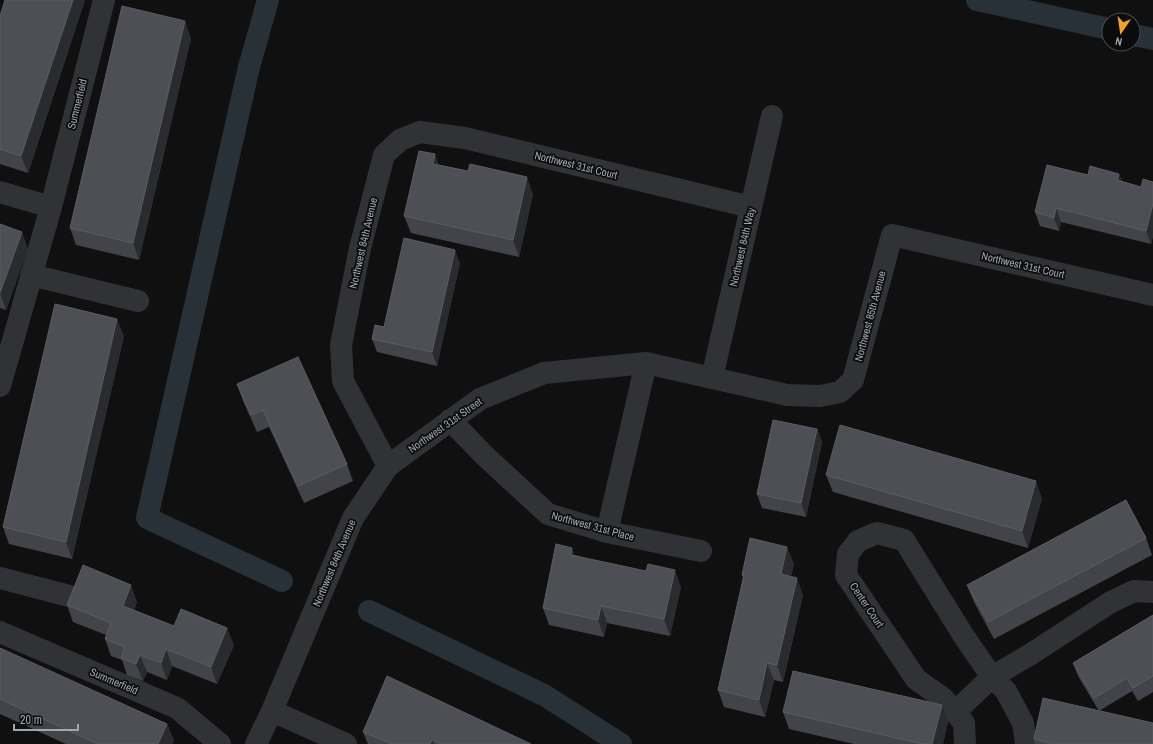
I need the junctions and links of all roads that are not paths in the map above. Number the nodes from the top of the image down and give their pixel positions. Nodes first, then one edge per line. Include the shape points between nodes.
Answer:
1 (104, 0) edge
2 (772, 116) dead end
3 (400, 140) joint
4 (0, 192) edge
5 (51, 207) junction
6 (751, 207) junction
7 (892, 235) joint
8 (31, 275) junction
9 (1153, 295) edge
10 (138, 301) dead end
11 (7, 333) edge
12 (646, 364) junction
13 (712, 378) junction
14 (0, 386) edge
15 (450, 420) junction
16 (388, 466) junction
17 (607, 532) junction
18 (701, 551) dead end
19 (0, 578) edge
20 (1153, 592) edge
21 (69, 596) edge
22 (0, 632) edge
23 (992, 676) junction
24 (272, 711) junction
25 (955, 712) junction
26 (220, 744) edge
27 (256, 744) edge
28 (346, 744) edge
29 (965, 744) edge
30 (1026, 744) edge

1 - 5 street, Summerfield
2 - 6 street, Northwest 84th Way
3 - 6 street, Northwest 31st Court via 420,132 465,138
3 - 16 street, Northwest 84th Avenue via 384,155 360,248 341,345 343,381
4 - 5 street
5 - 8 street, Summerfield
6 - 13 street, Northwest 84th Way
7 - 9 street, Northwest 31st Court
7 - 13 street, Northwest 85th Avenue via 852,380 840,392 820,396 788,396
8 - 10 street
8 - 11 street, Summerfield
11 - 14 street, Summerfield
12 - 13 street
12 - 15 street, Northwest 31st Street via 544,373 480,399
12 - 17 street
15 - 16 street, Northwest 31st Street
15 - 17 street, Northwest 31st Place via 548,514
16 - 24 street, Northwest 84th Avenue via 353,518
17 - 18 street, Northwest 31st Place
19 - 21 street
20 - 23 street via 1134,591 1112,602
22 - 26 street, Summerfield via 177,708
23 - 25 street
23 - 25 street, Center Court via 965,638 904,540 877,533 858,541 848,554 846,575 916,679 944,699
23 - 30 street, Center Court via 1006,691 1023,723
24 - 27 street, Northwest 84th Avenue
24 - 28 street
25 - 29 street, Center Court via 964,723

